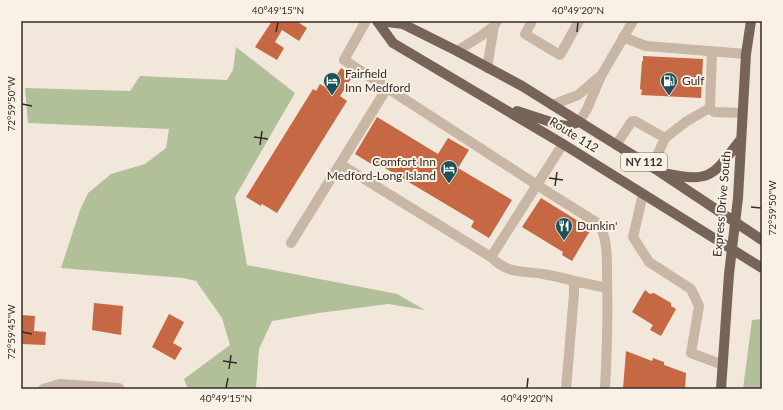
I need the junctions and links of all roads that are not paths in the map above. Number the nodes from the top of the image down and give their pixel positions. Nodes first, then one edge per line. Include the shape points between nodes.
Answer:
1 (366, 21) edge
2 (377, 21) edge
3 (380, 21) edge
4 (532, 21) edge
5 (579, 21) edge
6 (633, 21) edge
7 (751, 21) edge
8 (495, 24) edge
9 (623, 37) junction
10 (457, 50) junction
11 (712, 52) junction
12 (746, 54) junction
13 (488, 68) junction
14 (601, 76) junction
15 (388, 88) junction
16 (495, 102) junction
17 (552, 105) junction
18 (710, 108) junction
19 (742, 113) junction
20 (579, 122) junction
21 (665, 138) junction
22 (741, 139) junction
23 (563, 144) junction
24 (616, 145) junction
25 (340, 164) junction
26 (656, 170) junction
27 (537, 185) junction
28 (643, 194) junction
29 (735, 222) junction
30 (762, 240) edge
31 (291, 243) dead end
32 (732, 249) junction
33 (491, 257) junction
34 (762, 268) edge
35 (574, 280) junction
36 (607, 288) junction
37 (723, 365) junction
38 (119, 388) dead end
39 (43, 389) edge
40 (566, 389) edge
41 (605, 389) edge
42 (721, 389) edge

1 - 15 street via 344,60
2 - 16 main road, Route 112 / NY 112 via 393,43
3 - 10 main road, Route 112 / NY 112 via 403,24
4 - 5 street via 525,34 560,55
6 - 9 street
7 - 12 main road, Express Drive South
8 - 10 street
8 - 13 street
9 - 11 street via 646,46
9 - 14 street
10 - 13 main road, Route 112 / NY 112
11 - 12 street
11 - 18 street
12 - 19 main road, Express Drive South
13 - 17 main road, Route 112 / NY 112
14 - 17 street via 578,95
14 - 20 street
15 - 25 street
15 - 27 street
16 - 20 main road via 556,124 566,126
16 - 23 main road, Route 112 / NY 112
17 - 20 main road, Route 112 / NY 112
18 - 19 street via 714,112
18 - 21 street
19 - 22 main road, Express Drive South
20 - 24 main road, Route 112 / NY 112
21 - 24 street via 635,121 629,123
21 - 26 street
22 - 26 main road via 719,167 708,175 688,178
22 - 29 main road, Express Drive South
23 - 27 street
23 - 28 main road, Route 112 / NY 112
24 - 26 main road, Route 112 / NY 112
25 - 31 street
25 - 33 street
26 - 29 main road, Route 112 / NY 112
27 - 33 street
27 - 36 street via 599,224 604,232
28 - 32 main road, Route 112 / NY 112
28 - 37 street via 633,237 649,262 691,289 699,306 691,353
29 - 30 main road, Route 112 / NY 112
29 - 32 main road, Express Drive South
32 - 34 main road, Route 112 / NY 112
32 - 37 main road, Express Drive South
33 - 35 street via 500,265 518,272
35 - 36 street
35 - 40 street
36 - 41 street
37 - 42 main road, Express Drive South
38 - 39 street via 60,384

